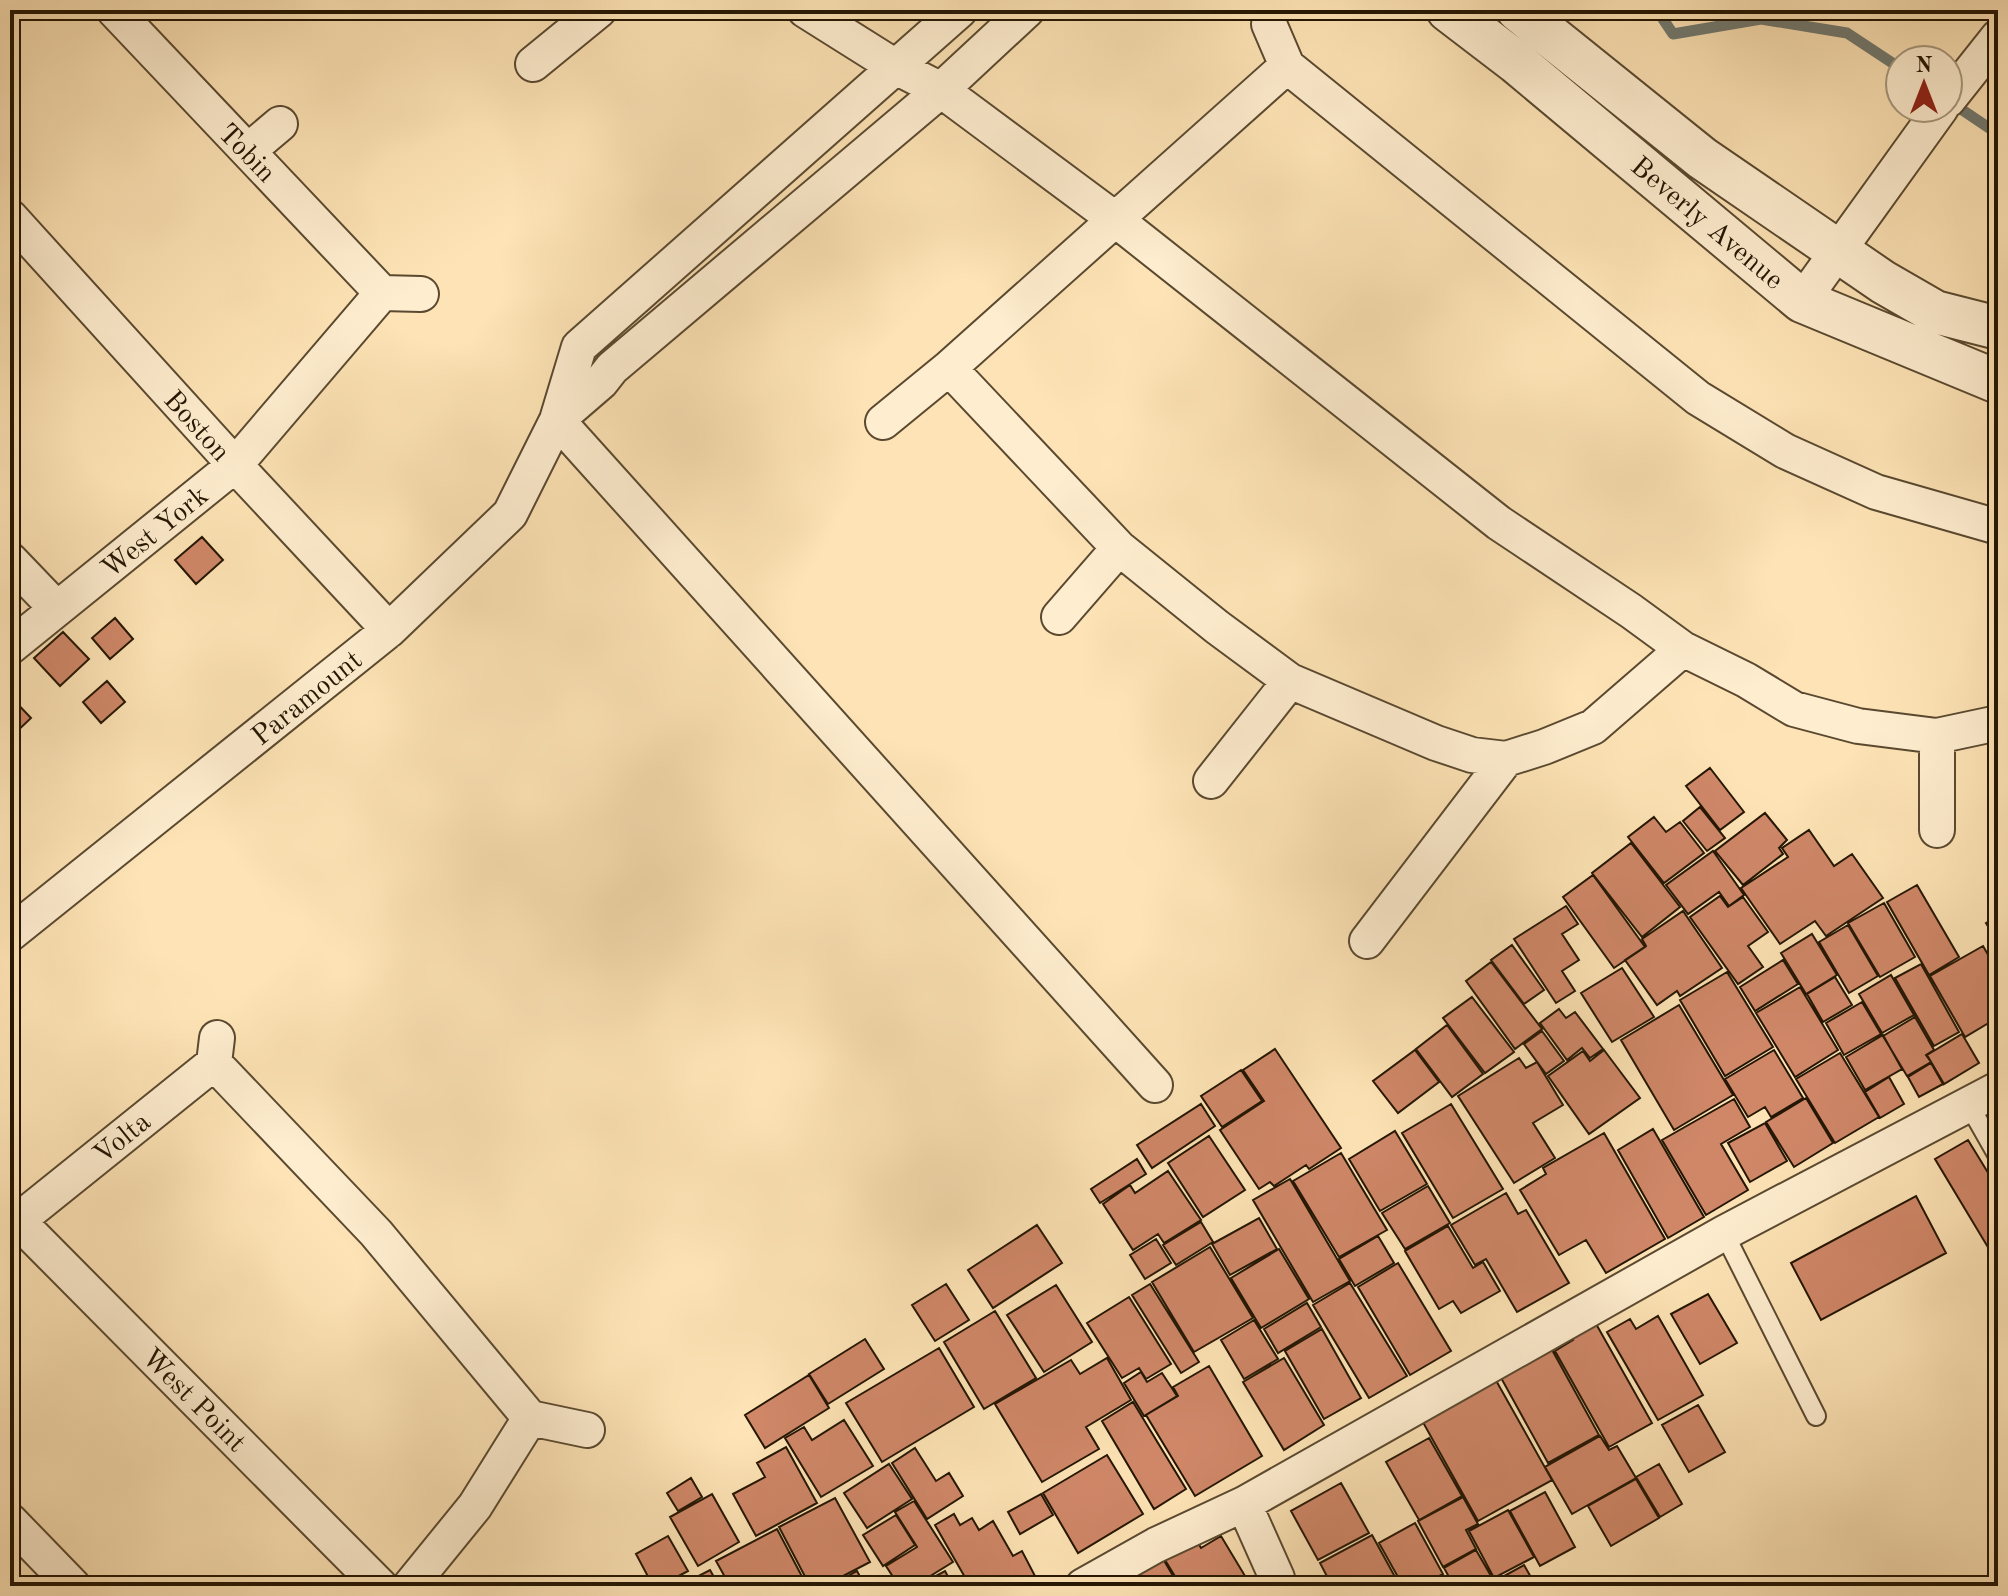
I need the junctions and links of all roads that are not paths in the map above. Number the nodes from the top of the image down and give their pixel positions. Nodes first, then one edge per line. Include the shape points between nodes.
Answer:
1 (114, 10) edge
2 (599, 10) edge
3 (805, 10) edge
4 (960, 10) edge
5 (1027, 10) edge
6 (1448, 10) edge
7 (1518, 10) edge
8 (1269, 24) dead end
9 (1998, 37) edge
10 (533, 64) dead end
11 (894, 66) junction
12 (1287, 66) junction
13 (1964, 80) edge
14 (941, 90) junction
15 (280, 124) dead end
16 (1931, 124) edge
17 (248, 151) junction
18 (10, 217) edge
19 (1116, 220) junction
20 (1838, 252) junction
21 (382, 293) junction
22 (421, 294) dead end
23 (1802, 301) junction
24 (1998, 328) edge
25 (949, 368) junction
26 (1998, 382) edge
27 (557, 420) junction
28 (883, 422) dead end
29 (235, 465) junction
30 (1998, 527) edge
31 (1119, 548) junction
32 (10, 560) edge
33 (57, 609) junction
34 (1059, 617) dead end
35 (389, 630) junction
36 (10, 647) edge
37 (1683, 649) junction
38 (1290, 681) junction
39 (1998, 723) edge
40 (1937, 736) junction
41 (1506, 759) junction
42 (1211, 781) dead end
43 (1937, 830) dead end
44 (10, 934) edge
45 (1367, 941) dead end
46 (1155, 1085) dead end
47 (1984, 1097) edge
48 (1998, 1156) edge
49 (12, 1220) edge
50 (1724, 1233) junction
51 (1816, 1416) dead end
52 (530, 1418) junction
53 (587, 1430) dead end
54 (1244, 1504) junction
55 (10, 1521) edge
56 (73, 1586) edge
57 (380, 1586) edge
58 (410, 1586) edge
59 (1083, 1586) edge
60 (1274, 1586) edge

1 - 17 street, Tobin
2 - 10 street
3 - 11 street
4 - 11 street
5 - 14 street
6 - 23 street, Beverly Avenue
7 - 20 street, Beverly Avenue via 1702,158
8 - 12 street
9 - 13 street
11 - 14 street
11 - 27 street via 579,347
12 - 19 street
12 - 30 street via 1698,398 1785,451 1876,492
14 - 19 street
14 - 27 street
15 - 17 street
16 - 20 street
17 - 21 street, Tobin
18 - 29 street, Boston
19 - 25 street
19 - 37 street via 1499,523
20 - 23 street
20 - 24 street, Beverly Avenue via 1935,312
21 - 22 street
21 - 29 street, West York
23 - 26 street, Beverly Avenue
25 - 28 street
25 - 31 street
27 - 35 street, Paramount via 510,514
27 - 46 street
29 - 33 street, West York
29 - 35 street, Boston
31 - 34 street
31 - 38 street
32 - 33 street
33 - 36 street, West York
35 - 44 street, Paramount
37 - 40 street via 1794,709 1858,726
37 - 41 street via 1593,727
38 - 41 street via 1436,743
38 - 42 street
39 - 40 street
40 - 43 street
41 - 45 street
47 - 48 lane
47 - 50 street
49 - 52 street, Volta via 215,1050
49 - 57 street, West Point
50 - 51 lane
50 - 54 street
52 - 53 street
52 - 58 street via 475,1506
54 - 59 street
54 - 60 street via 1277,1578
55 - 56 street

